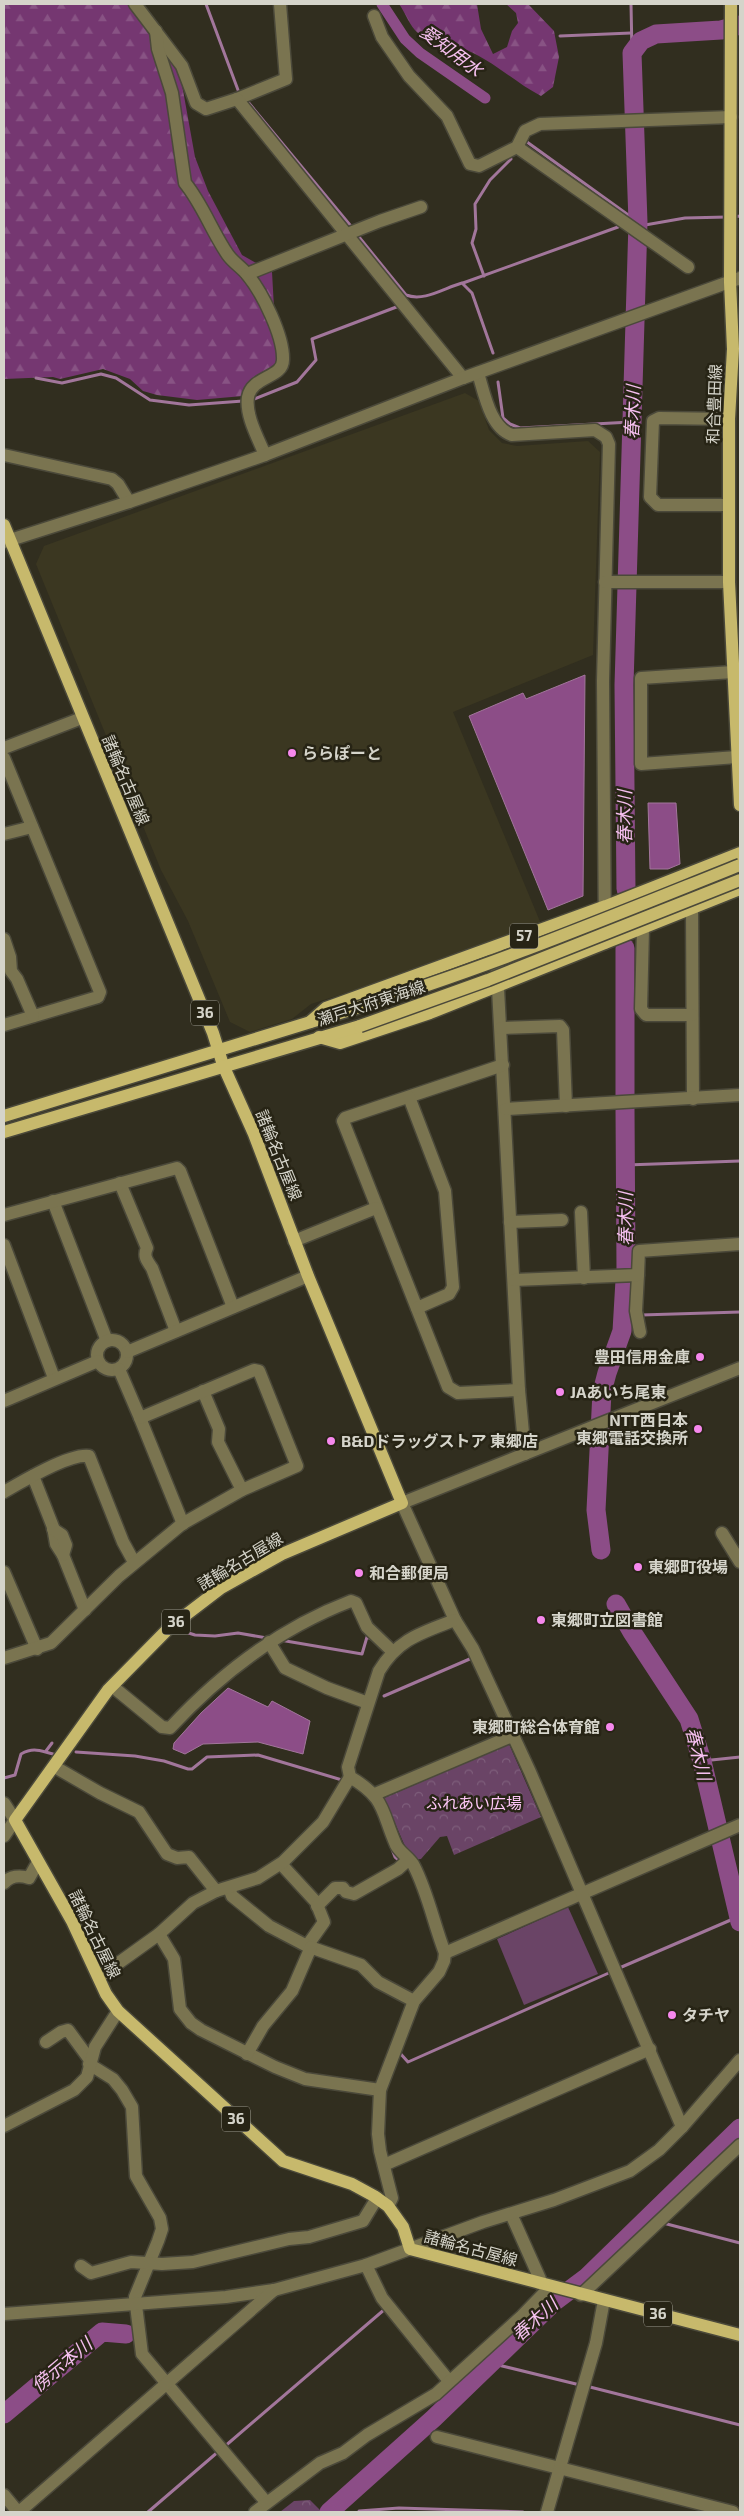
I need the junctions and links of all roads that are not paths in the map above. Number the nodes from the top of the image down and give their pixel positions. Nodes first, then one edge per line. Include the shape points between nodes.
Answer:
1 (135, 4) edge
2 (280, 4) edge
3 (731, 4) edge
4 (374, 16) dead end
5 (156, 32) junction
6 (237, 99) junction
7 (734, 109) edge
8 (517, 147) junction
9 (422, 207) dead end
10 (348, 234) junction
11 (688, 267) dead end
12 (247, 274) junction
13 (735, 280) edge
14 (736, 350) edge
15 (478, 373) junction
16 (463, 378) junction
17 (730, 419) junction
18 (264, 454) junction
19 (4, 455) edge
20 (129, 502) junction
21 (728, 505) junction
22 (4, 524) edge
23 (7, 541) edge
24 (609, 582) junction
25 (729, 582) junction
26 (737, 674) edge
27 (82, 718) junction
28 (4, 748) edge
29 (737, 757) junction
30 (4, 758) edge
31 (740, 805) edge
32 (32, 827) junction
33 (4, 834) edge
34 (740, 853) edge
35 (740, 865) edge
36 (740, 880) edge
37 (740, 890) edge
38 (606, 906) junction
39 (692, 909) junction
40 (644, 929) junction
41 (4, 939) edge
42 (605, 944) junction
43 (496, 947) junction
44 (498, 986) junction
45 (692, 1015) junction
46 (33, 1016) junction
47 (310, 1022) junction
48 (4, 1025) edge
49 (501, 1028) junction
50 (319, 1037) junction
51 (218, 1050) junction
52 (222, 1065) junction
53 (503, 1065) junction
54 (740, 1095) edge
55 (409, 1097) junction
56 (693, 1099) junction
57 (566, 1106) junction
58 (506, 1109) junction
59 (4, 1116) edge
60 (4, 1132) edge
61 (120, 1183) junction
62 (53, 1201) junction
63 (376, 1208) junction
64 (581, 1212) dead end
65 (4, 1215) edge
66 (562, 1220) dead end
67 (510, 1222) junction
68 (294, 1241) junction
69 (740, 1244) edge
70 (4, 1245) edge
71 (638, 1275) junction
72 (308, 1276) junction
73 (584, 1278) junction
74 (514, 1280) junction
75 (233, 1307) junction
76 (417, 1308) junction
77 (176, 1331) junction
78 (640, 1332) dead end
79 (107, 1340) junction
80 (127, 1352) junction
81 (98, 1361) junction
82 (740, 1368) edge
83 (119, 1369) junction
84 (54, 1378) junction
85 (519, 1390) junction
86 (202, 1391) junction
87 (4, 1401) edge
88 (140, 1418) junction
89 (524, 1454) junction
90 (33, 1476) junction
91 (242, 1490) junction
92 (4, 1492) edge
93 (402, 1504) junction
94 (183, 1524) junction
95 (722, 1533) dead end
96 (134, 1562) junction
97 (740, 1562) edge
98 (4, 1572) edge
99 (84, 1610) junction
100 (455, 1620) junction
101 (269, 1642) junction
102 (37, 1649) junction
103 (392, 1651) junction
104 (4, 1658) edge
105 (112, 1686) junction
106 (368, 1703) junction
107 (512, 1736) junction
108 (55, 1767) junction
109 (350, 1778) junction
110 (375, 1794) junction
111 (4, 1803) edge
112 (15, 1820) junction
113 (740, 1825) edge
114 (4, 1836) edge
115 (408, 1860) junction
116 (38, 1862) junction
117 (281, 1864) junction
118 (4, 1882) edge
119 (229, 1888) junction
120 (216, 1892) junction
121 (582, 1893) junction
122 (317, 1906) junction
123 (159, 1934) junction
124 (309, 1946) junction
125 (445, 1953) junction
126 (99, 1977) junction
127 (414, 2001) junction
128 (118, 2011) junction
129 (46, 2042) dead end
130 (650, 2049) junction
131 (247, 2054) junction
132 (740, 2060) edge
133 (90, 2062) junction
134 (380, 2090) junction
135 (4, 2126) edge
136 (682, 2127) junction
137 (737, 2152) edge
138 (384, 2165) junction
139 (377, 2198) junction
140 (388, 2206) junction
141 (511, 2214) junction
142 (410, 2249) junction
143 (148, 2263) junction
144 (366, 2265) junction
145 (81, 2266) dead end
146 (548, 2286) junction
147 (274, 2290) junction
148 (579, 2294) junction
149 (604, 2300) junction
150 (137, 2303) junction
151 (4, 2314) edge
152 (740, 2335) edge
153 (449, 2381) junction
154 (167, 2384) junction
155 (437, 2438) dead end
156 (558, 2468) junction
157 (4, 2496) edge
158 (266, 2502) junction
159 (18, 2512) edge
160 (255, 2512) edge
161 (547, 2512) edge
162 (733, 2512) edge

1 - 5 street
2 - 6 street via 286,79
3 - 7 main road, 和合豊田線
4 - 8 street via 382,37 409,76 447,116 470,164 479,166
5 - 6 street via 182,66 196,103 206,109
5 - 12 street via 172,93 185,183 228,255
6 - 10 street
7 - 8 street via 540,124 525,131
7 - 13 main road, 和合豊田線 via 731,217
8 - 11 street
9 - 10 street
10 - 12 street
10 - 16 street
12 - 18 street via 279,335 283,361 275,373 256,384 248,398 248,411
13 - 14 main road, 和合豊田線
13 - 15 street
14 - 17 main road, 和合豊田線
15 - 16 street
15 - 24 street via 495,422 505,433 594,430 606,437 609,444
16 - 18 street
17 - 21 main road, 和合豊田線
17 - 21 street via 652,420 650,497 658,505
18 - 20 street
19 - 20 street via 112,478
20 - 23 street
21 - 25 main road, 和合豊田線
22 - 23 main road, 諸輪名古屋線 / 36
23 - 27 main road, 諸輪名古屋線 / 36
24 - 25 street
24 - 38 street via 603,711
25 - 26 main road, 和合豊田線
26 - 29 main road, 和合豊田線
26 - 29 street via 641,678 641,764
27 - 28 street
27 - 51 main road, 諸輪名古屋線 / 36
29 - 31 main road, 和合豊田線
30 - 32 street
32 - 33 street
32 - 46 street via 100,992 98,997
34 - 38 main road, 57
35 - 47 main road, 瀬戸大府東海線 / 57, bridge via 492,963
36 - 50 main road, 瀬戸大府東海線 / 57, bridge via 488,980 360,1026
37 - 39 main road, 57
38 - 42 street
38 - 43 main road, 57
39 - 40 main road, 57
39 - 45 street
40 - 42 main road, 57
40 - 45 street via 642,1009 646,1015
41 - 46 street via 11,971 18,979
42 - 44 main road, 57
43 - 44 street
43 - 47 main road, 57 via 326,1008
44 - 49 street
44 - 50 main road, 57 via 362,1036 340,1042
45 - 56 street
46 - 48 street
47 - 51 main road, 瀬戸大府東海線 / 57
49 - 53 street
49 - 57 street via 560,1026
50 - 52 main road, 瀬戸大府東海線 / 57
51 - 52 main road, 諸輪名古屋線 / 36
51 - 59 main road, 瀬戸大府東海線 / 57
52 - 60 main road, 瀬戸大府東海線 / 57
52 - 68 main road, 諸輪名古屋線 / 36 via 254,1134
53 - 55 street
53 - 58 street
54 - 56 street
55 - 63 street via 343,1121
55 - 76 street via 445,1191 452,1287 449,1294
56 - 57 street
57 - 58 street
58 - 67 street
61 - 62 street
61 - 75 street via 173,1167 180,1171
61 - 77 street
62 - 65 street
62 - 79 street
63 - 68 street
63 - 76 street
64 - 73 street
66 - 67 street
67 - 74 street
68 - 72 main road, 諸輪名古屋線 / 36
69 - 71 street via 639,1250
70 - 84 street
71 - 73 street
71 - 78 street via 636,1311
72 - 75 street
72 - 93 main road, 諸輪名古屋線 / 36
73 - 74 street
74 - 85 street
75 - 77 street
76 - 85 street via 448,1387 453,1392
77 - 80 street
79 - 80 street via 117,1340
79 - 81 street via 97,1352
80 - 83 street via 126,1362
81 - 83 street via 104,1369
81 - 84 street
82 - 89 street
83 - 88 street
84 - 87 street
85 - 89 street
86 - 88 street
86 - 91 street via 218,1429 218,1442
86 - 91 street via 254,1370 259,1372 297,1462 293,1470
88 - 94 street
89 - 93 street
90 - 92 street
90 - 96 street via 63,1462 89,1456
90 - 99 street via 56,1544
91 - 94 street
93 - 100 street
93 - 105 main road, 諸輪名古屋線 / 36 via 303,1544 221,1588 170,1627
94 - 96 street
95 - 97 street
96 - 99 street
98 - 102 street
99 - 102 street via 57,1639
100 - 103 street via 420,1633
100 - 107 street via 473,1649
101 - 103 street via 295,1626 351,1601 356,1603 365,1624
101 - 105 street via 215,1682 167,1729
101 - 106 street via 285,1668
102 - 104 street
103 - 106 street via 379,1671
105 - 108 main road, 諸輪名古屋線 / 36
106 - 109 street via 348,1767
107 - 110 street
107 - 121 street
108 - 112 main road, 諸輪名古屋線 / 36
108 - 120 street via 139,1812 167,1854 177,1858 189,1857
109 - 110 street
109 - 117 street via 323,1822
110 - 115 street via 397,1846
111 - 112 street
112 - 114 street
112 - 116 main road, 諸輪名古屋線 / 36
113 - 121 street
115 - 122 street via 354,1894 335,1888
115 - 125 street via 414,1865 426,1895
116 - 118 street via 29,1878 8,1878
116 - 126 main road, 諸輪名古屋線 / 36
117 - 119 street via 258,1878
117 - 122 street
119 - 120 street
119 - 124 street via 232,1896 269,1926
120 - 123 street via 193,1903
121 - 125 street
121 - 130 street
122 - 124 street via 324,1922
123 - 126 street
123 - 131 street via 174,1959 179,2005 184,2015 202,2030
124 - 127 street via 361,1965 378,1982
124 - 131 street via 292,1991 263,2026
125 - 127 street via 439,1972
126 - 128 main road, 諸輪名古屋線 / 36
127 - 134 street
128 - 133 street via 95,2047
128 - 139 main road, 諸輪名古屋線 / 36 via 283,2162 352,2184
129 - 133 street via 68,2030
130 - 136 street
130 - 138 street
131 - 134 street via 305,2079
132 - 136 street
133 - 135 street via 87,2077 74,2090
133 - 143 street via 112,2079 132,2107 136,2176 160,2218 162,2229
134 - 138 street via 378,2134
136 - 141 street via 659,2150 630,2171
137 - 148 street
138 - 140 street via 392,2198
139 - 140 main road, 諸輪名古屋線 / 36
139 - 143 street via 363,2221 346,2228 193,2262
140 - 142 main road, 諸輪名古屋線 / 36 via 403,2227
141 - 142 street
141 - 146 street via 540,2279
142 - 144 street
142 - 146 main road, 諸輪名古屋線 / 36
143 - 145 street via 131,2262 91,2273
143 - 150 street via 135,2297
144 - 147 street
144 - 153 street via 382,2298
146 - 148 main road, 諸輪名古屋線 / 36
146 - 153 street via 522,2316
147 - 150 street
147 - 154 street
148 - 149 main road, 諸輪名古屋線 / 36
149 - 152 main road, 諸輪名古屋線 / 36
149 - 156 street via 596,2343
150 - 151 street
150 - 154 street via 142,2354
153 - 158 street via 436,2394 343,2453 320,2463
154 - 158 street
154 - 159 street
155 - 156 street
156 - 161 street
156 - 162 street
157 - 159 street
158 - 160 street

